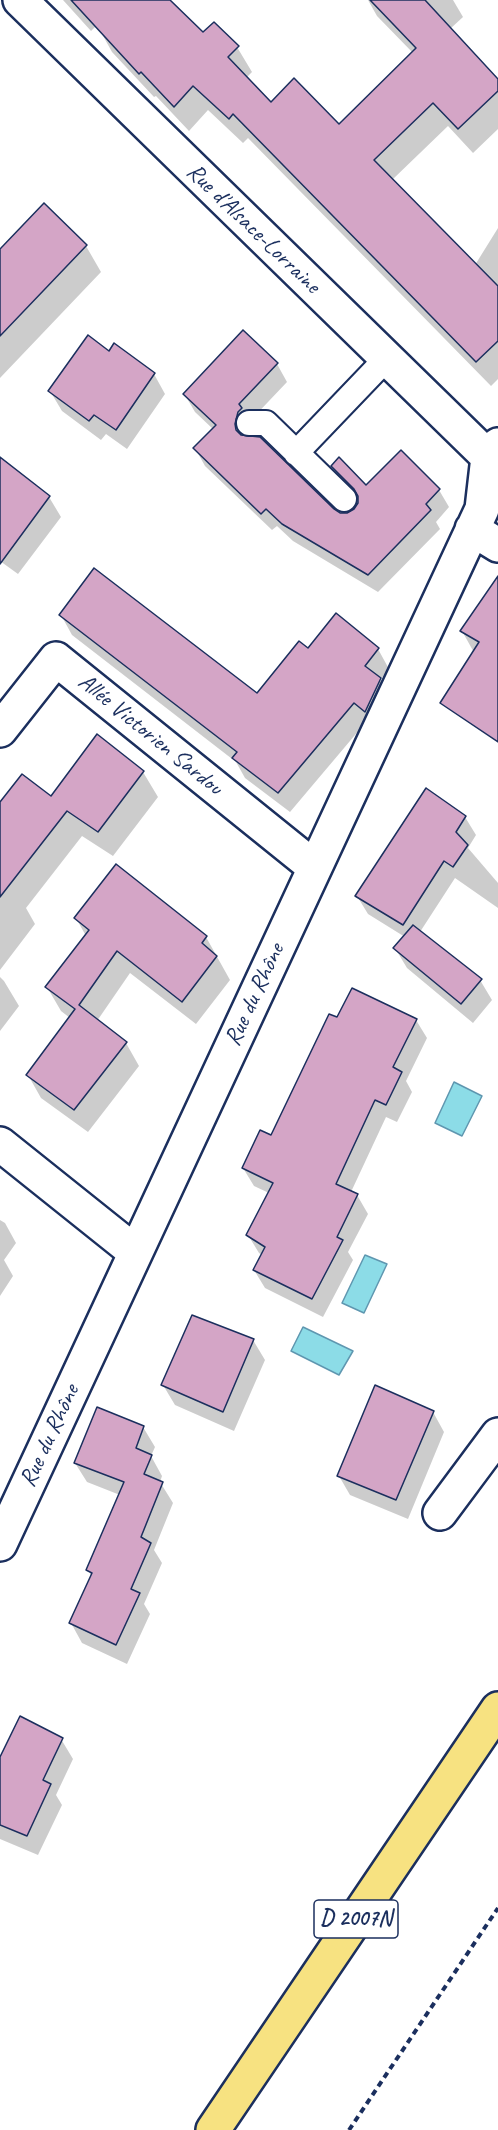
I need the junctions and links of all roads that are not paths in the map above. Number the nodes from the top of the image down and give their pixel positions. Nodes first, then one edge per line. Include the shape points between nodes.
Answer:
1 (20, 0) edge
2 (386, 359) junction
3 (249, 423) dead end
4 (493, 451) edge
5 (296, 453) junction
6 (344, 499) dead end
7 (485, 537) edge
8 (0, 730) edge
9 (314, 867) junction
10 (0, 1144) edge
11 (135, 1252) junction
12 (498, 1435) edge
13 (440, 1513) dead end
14 (0, 1544) edge
15 (498, 1709) edge
16 (213, 2130) edge

1 - 2 street, Rue d'Alsace-Lorraine
2 - 4 street, Rue d'Alsace-Lorraine
2 - 5 lane
3 - 5 lane via 266,423
4 - 7 street, Rue du Rhône via 482,509
5 - 6 lane
7 - 9 street, Rue du Rhône
8 - 9 street, Allée Victorien Sardou via 56,659
9 - 11 street, Rue du Rhône
10 - 11 street
11 - 14 street, Rue du Rhône
12 - 13 street
15 - 16 main road, D 2007N

